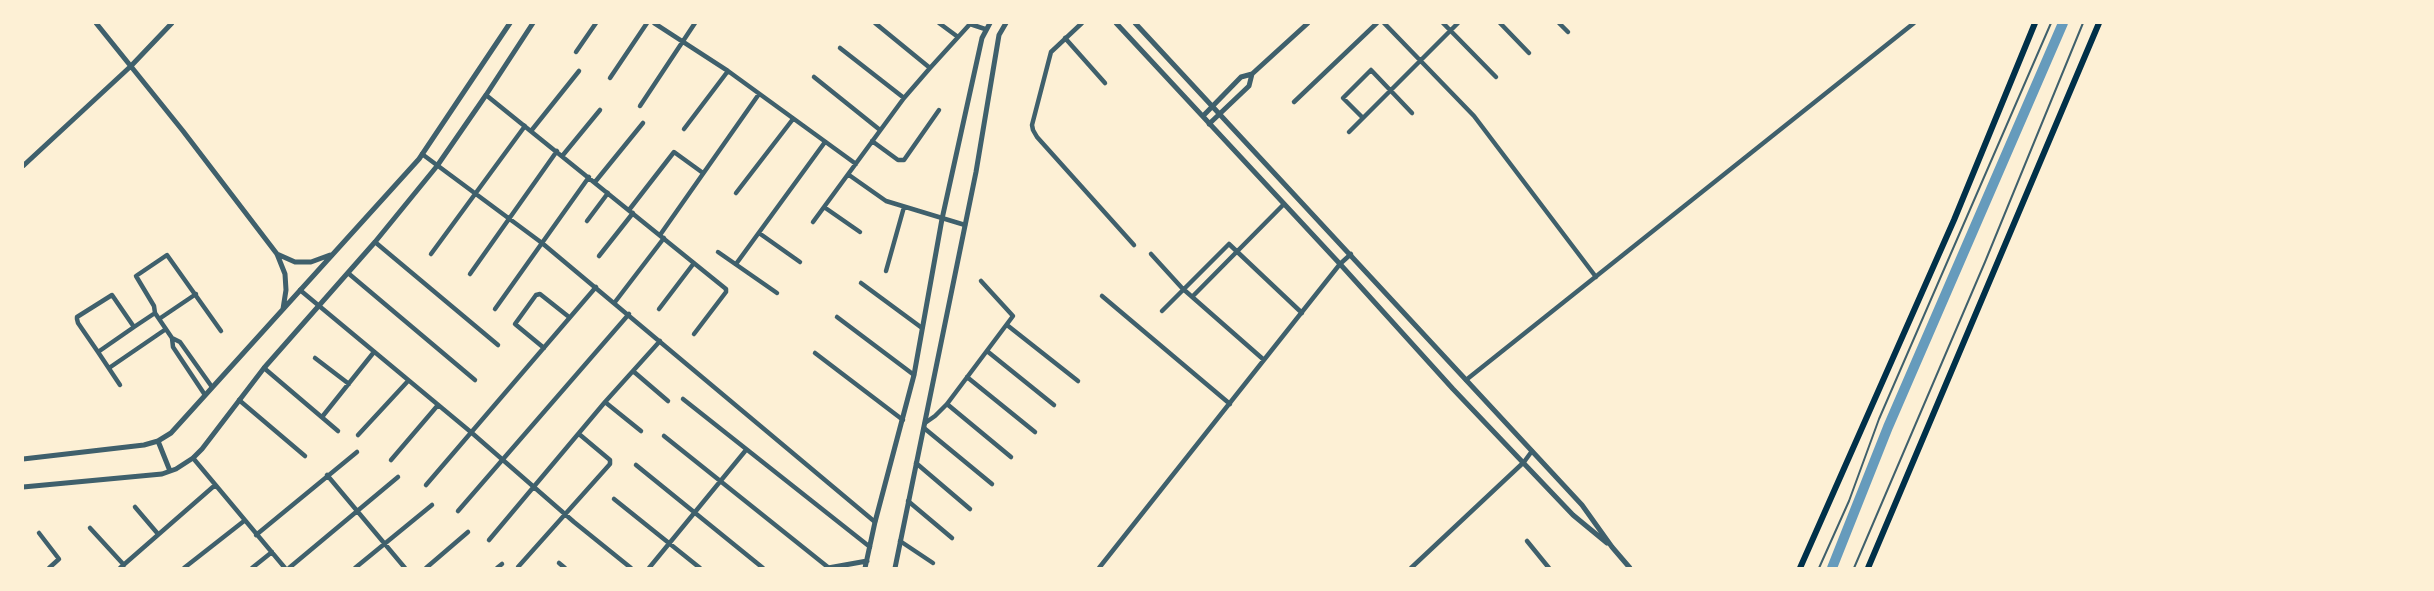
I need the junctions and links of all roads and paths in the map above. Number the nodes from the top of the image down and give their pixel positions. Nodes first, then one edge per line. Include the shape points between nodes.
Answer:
1 (96, 23) edge
2 (172, 23) edge
3 (510, 23) edge
4 (533, 23) edge
5 (596, 23) edge
6 (647, 23) edge
7 (654, 23) edge
8 (695, 23) edge
9 (875, 23) edge
10 (939, 23) edge
11 (990, 23) edge
12 (1006, 23) edge
13 (1082, 23) edge
14 (1116, 23) edge
15 (1135, 23) edge
16 (1308, 23) edge
17 (1377, 23) edge
18 (1384, 23) edge
19 (1443, 23) edge
20 (1458, 23) edge
21 (1500, 23) edge
22 (1559, 23) edge
23 (1914, 23) edge
24 (2035, 23) edge
25 (2051, 23) edge
26 (2083, 23) edge
27 (2099, 23) edge
28 (985, 29) junction
29 (1451, 30) junction
30 (1568, 32) dead end
31 (958, 37) junction
32 (1065, 38) junction
33 (683, 42) junction
34 (840, 48) dead end
35 (576, 52) dead end
36 (1529, 53) dead end
37 (1421, 60) junction
38 (131, 66) junction
39 (930, 68) junction
40 (579, 71) dead end
41 (728, 71) junction
42 (1252, 74) junction
43 (1496, 77) dead end
44 (610, 78) dead end
45 (814, 78) dead end
46 (1105, 83) dead end
47 (1391, 89) junction
48 (759, 94) junction
49 (486, 95) junction
50 (904, 98) junction
51 (1294, 102) dead end
52 (640, 106) dead end
53 (1212, 106) junction
54 (600, 110) dead end
55 (940, 110) dead end
56 (1412, 113) dead end
57 (1220, 114) junction
58 (1203, 116) junction
59 (1363, 118) junction
60 (793, 119) junction
61 (643, 123) dead end
62 (1209, 124) junction
63 (525, 127) junction
64 (684, 129) dead end
65 (880, 130) junction
66 (531, 131) junction
67 (1349, 132) dead end
68 (872, 141) junction
69 (825, 142) junction
70 (557, 151) junction
71 (422, 154) junction
72 (563, 156) junction
73 (856, 164) junction
74 (23, 166) edge
75 (437, 166) junction
76 (703, 173) junction
77 (849, 175) junction
78 (589, 177) junction
79 (595, 182) junction
80 (608, 192) junction
81 (736, 192) dead end
82 (476, 193) junction
83 (1284, 204) junction
84 (824, 207) junction
85 (904, 207) junction
86 (631, 211) junction
87 (508, 218) junction
88 (942, 219) junction
89 (587, 221) dead end
90 (813, 222) dead end
91 (965, 226) junction
92 (860, 232) dead end
93 (759, 233) junction
94 (662, 237) junction
95 (375, 242) junction
96 (542, 243) junction
97 (1134, 246) dead end
98 (1238, 250) junction
99 (718, 252) dead end
100 (334, 253) junction
101 (277, 254) junction
102 (431, 254) dead end
103 (1150, 254) dead end
104 (1351, 254) junction
105 (599, 256) dead end
106 (800, 262) dead end
107 (694, 263) junction
108 (736, 264) junction
109 (1340, 264) junction
110 (886, 271) dead end
111 (348, 273) junction
112 (470, 274) dead end
113 (1596, 277) junction
114 (981, 281) dead end
115 (862, 283) dead end
116 (597, 287) junction
117 (1182, 288) junction
118 (300, 290) junction
119 (777, 293) dead end
120 (196, 294) junction
121 (1102, 296) dead end
122 (1192, 297) junction
123 (615, 302) junction
124 (318, 306) junction
125 (283, 309) junction
126 (495, 309) dead end
127 (659, 309) dead end
128 (1162, 311) dead end
129 (155, 313) junction
130 (1301, 313) junction
131 (629, 314) junction
132 (569, 317) junction
133 (837, 317) dead end
134 (159, 319) junction
135 (1007, 325) junction
136 (134, 327) junction
137 (922, 328) junction
138 (166, 329) junction
139 (221, 331) dead end
140 (694, 334) dead end
141 (172, 338) junction
142 (660, 341) junction
143 (498, 345) dead end
144 (544, 348) junction
145 (987, 351) junction
146 (98, 352) junction
147 (374, 352) junction
148 (815, 353) dead end
149 (315, 358) dead end
150 (1265, 360) junction
151 (108, 368) junction
152 (264, 368) junction
153 (633, 371) junction
154 (914, 375) junction
155 (967, 377) junction
156 (475, 380) dead end
157 (1466, 380) junction
158 (408, 381) junction
159 (1078, 382) dead end
160 (348, 384) junction
161 (120, 385) dead end
162 (212, 387) junction
163 (205, 395) junction
164 (683, 399) dead end
165 (239, 400) junction
166 (668, 401) dead end
167 (605, 402) junction
168 (947, 404) junction
169 (1054, 404) dead end
170 (1230, 404) junction
171 (438, 405) junction
172 (322, 417) junction
173 (903, 420) junction
174 (925, 425) junction
175 (338, 431) dead end
176 (641, 431) dead end
177 (1035, 432) dead end
178 (472, 433) junction
179 (579, 434) junction
180 (358, 435) dead end
181 (664, 436) dead end
182 (158, 441) junction
183 (746, 450) junction
184 (1532, 451) junction
185 (357, 452) dead end
186 (305, 456) dead end
187 (1011, 457) dead end
188 (193, 458) junction
189 (23, 459) edge
190 (391, 460) dead end
191 (502, 462) junction
192 (1524, 462) junction
193 (915, 463) junction
194 (636, 465) dead end
195 (170, 471) junction
196 (327, 475) junction
197 (398, 477) dead end
198 (720, 481) junction
199 (992, 484) dead end
200 (426, 485) dead end
201 (214, 486) junction
202 (23, 487) edge
203 (534, 488) junction
204 (614, 499) dead end
205 (908, 500) junction
206 (432, 505) dead end
207 (135, 506) dead end
208 (970, 509) dead end
209 (357, 510) junction
210 (458, 511) dead end
211 (694, 513) junction
212 (566, 515) junction
213 (244, 522) junction
214 (875, 522) junction
215 (90, 528) dead end
216 (468, 532) dead end
217 (39, 533) dead end
218 (158, 534) junction
219 (256, 535) junction
220 (952, 538) dead end
221 (489, 540) dead end
222 (900, 541) junction
223 (1527, 541) dead end
224 (669, 544) junction
225 (385, 545) junction
226 (870, 547) junction
227 (1612, 547) junction
228 (272, 552) junction
229 (559, 563) dead end
230 (933, 563) dead end
231 (502, 564) dead end
232 (866, 565) edge
233 (122, 567) edge
234 (518, 567) edge
235 (1626, 567) edge
236 (49, 568) edge
237 (184, 568) edge
238 (252, 568) edge
239 (287, 568) edge
240 (355, 568) edge
241 (405, 568) edge
242 (426, 568) edge
243 (497, 568) edge
244 (565, 568) edge
245 (631, 568) edge
246 (649, 568) edge
247 (700, 568) edge
248 (763, 568) edge
249 (829, 568) edge
250 (895, 568) edge
251 (1099, 568) edge
252 (1411, 568) edge
253 (1549, 568) edge
254 (1800, 568) edge
255 (1819, 568) edge
256 (1854, 568) edge
257 (1868, 568) edge

1 - 38 street
2 - 38 street
3 - 71 street
4 - 49 street
5 - 35 street
6 - 44 street
7 - 33 street
8 - 33 street
9 - 39 street
10 - 31 street
11 - 28 street
12 - 91 street via 999,35
13 - 32 street
14 - 58 street
15 - 53 street
16 - 42 street
17 - 51 street
18 - 37 street
19 - 29 street
20 - 29 street
21 - 36 street
22 - 30 street
23 - 113 street
24 - 254 main road via 1954,220
25 - 255 lane
26 - 256 lane
27 - 257 main road
28 - 31 street via 972,23
28 - 88 street
29 - 37 street
29 - 43 street
31 - 39 street
32 - 46 street
32 - 97 street via 1050,55 1033,130
33 - 41 street
33 - 52 street
34 - 50 street
37 - 47 street
37 - 113 street via 1474,116
38 - 74 street
38 - 101 street
39 - 50 street
40 - 66 street
41 - 48 street
41 - 64 street
42 - 53 street via 1241,77
42 - 57 street via 1249,86
45 - 65 street
47 - 56 street
47 - 59 street
47 - 59 street via 1369,71 1343,99
48 - 60 street
48 - 76 street
49 - 63 street
49 - 75 street
50 - 65 street
53 - 57 street
53 - 58 street
54 - 72 street
55 - 68 street via 904,160
57 - 62 street
57 - 104 street
58 - 62 street
59 - 67 street
60 - 69 street
60 - 81 street
61 - 79 street
62 - 83 street
63 - 66 street
63 - 82 street
65 - 68 street
66 - 70 street
68 - 73 street
69 - 73 street
69 - 93 street
70 - 72 street
70 - 87 street
71 - 75 street
71 - 100 street
72 - 78 street
73 - 77 street
75 - 82 street
75 - 95 street
76 - 86 street via 674,152
76 - 94 street
77 - 84 street
77 - 85 street
78 - 79 street
78 - 96 street
79 - 80 street
80 - 86 street
80 - 89 street
82 - 87 street
82 - 102 street
83 - 98 street
83 - 109 street
84 - 90 street
84 - 92 street
85 - 88 street
85 - 110 street
86 - 94 street
86 - 105 street
87 - 96 street
87 - 112 street
88 - 91 street
88 - 137 street
91 - 174 street
93 - 106 street
93 - 108 street
94 - 107 street
94 - 123 street
95 - 111 street
95 - 143 street
96 - 116 street
96 - 126 street
98 - 117 street via 1227,244
98 - 122 street
98 - 130 street
99 - 108 street
100 - 101 street via 311,262 295,262
100 - 118 street
101 - 125 street via 285,274
103 - 117 street
104 - 109 street
104 - 157 street
107 - 127 street
107 - 140 street via 726,291
108 - 119 street
109 - 130 street
109 - 192 street
111 - 124 street
111 - 156 street
113 - 157 street
114 - 135 street via 1013,314
115 - 137 street
116 - 123 street
116 - 132 street
117 - 122 street
117 - 128 street
118 - 124 street
118 - 125 street
120 - 129 street via 165,256 135,277
120 - 134 street
120 - 139 street
121 - 170 street
122 - 150 street
123 - 131 street
124 - 147 street
124 - 152 street
125 - 162 street
129 - 134 street
129 - 136 street
130 - 150 street
131 - 142 street
131 - 191 street
132 - 144 street
132 - 144 street via 536,295 515,324
133 - 154 street
134 - 138 street
135 - 145 street
135 - 159 street
136 - 146 street
136 - 146 street via 112,295 77,317
137 - 154 street
138 - 141 street
138 - 151 street
141 - 162 street via 180,342
141 - 163 street via 173,347
142 - 153 street
142 - 214 street
144 - 178 street
145 - 155 street
145 - 169 street
146 - 151 street
147 - 158 street
147 - 160 street
148 - 173 street
149 - 160 street
150 - 170 street
151 - 161 street
152 - 165 street
152 - 172 street
153 - 166 street
153 - 167 street
154 - 173 street
155 - 168 street
155 - 177 street
157 - 184 street
158 - 171 street
158 - 180 street
160 - 172 street
162 - 163 street
163 - 182 street
164 - 183 street
165 - 186 street
165 - 188 street
167 - 176 street
167 - 179 street
168 - 174 street
168 - 187 street
170 - 251 street
171 - 178 street
171 - 190 street
172 - 175 street
173 - 214 street
174 - 193 street
174 - 199 street
178 - 191 street
178 - 200 street
179 - 203 street
179 - 212 street via 610,463
181 - 198 street
182 - 189 street
182 - 195 street
183 - 198 street
183 - 226 street
184 - 192 street
184 - 227 street via 1582,505
185 - 196 street
188 - 195 street
188 - 201 street
191 - 203 street
191 - 210 street
192 - 227 street via 1573,515
192 - 252 street
193 - 205 street
193 - 208 street
194 - 211 street
195 - 202 street
196 - 209 street
196 - 219 street
197 - 209 street
198 - 211 street
198 - 249 street
201 - 213 street
201 - 218 street
203 - 212 street
203 - 221 street
204 - 224 street
205 - 220 street
205 - 222 street
206 - 225 street
207 - 218 street
209 - 225 street
209 - 239 street
211 - 224 street
211 - 248 street
212 - 234 street
212 - 245 street
213 - 219 street
213 - 237 street
214 - 226 street
215 - 233 street
216 - 242 street
217 - 236 street via 59,559
218 - 233 street
219 - 228 street
222 - 230 street
222 - 250 street
223 - 253 street
224 - 246 street
224 - 247 street
225 - 240 street
225 - 241 street
226 - 232 street
227 - 235 street
228 - 238 street
228 - 239 street
229 - 244 street
231 - 243 street
232 - 249 street

